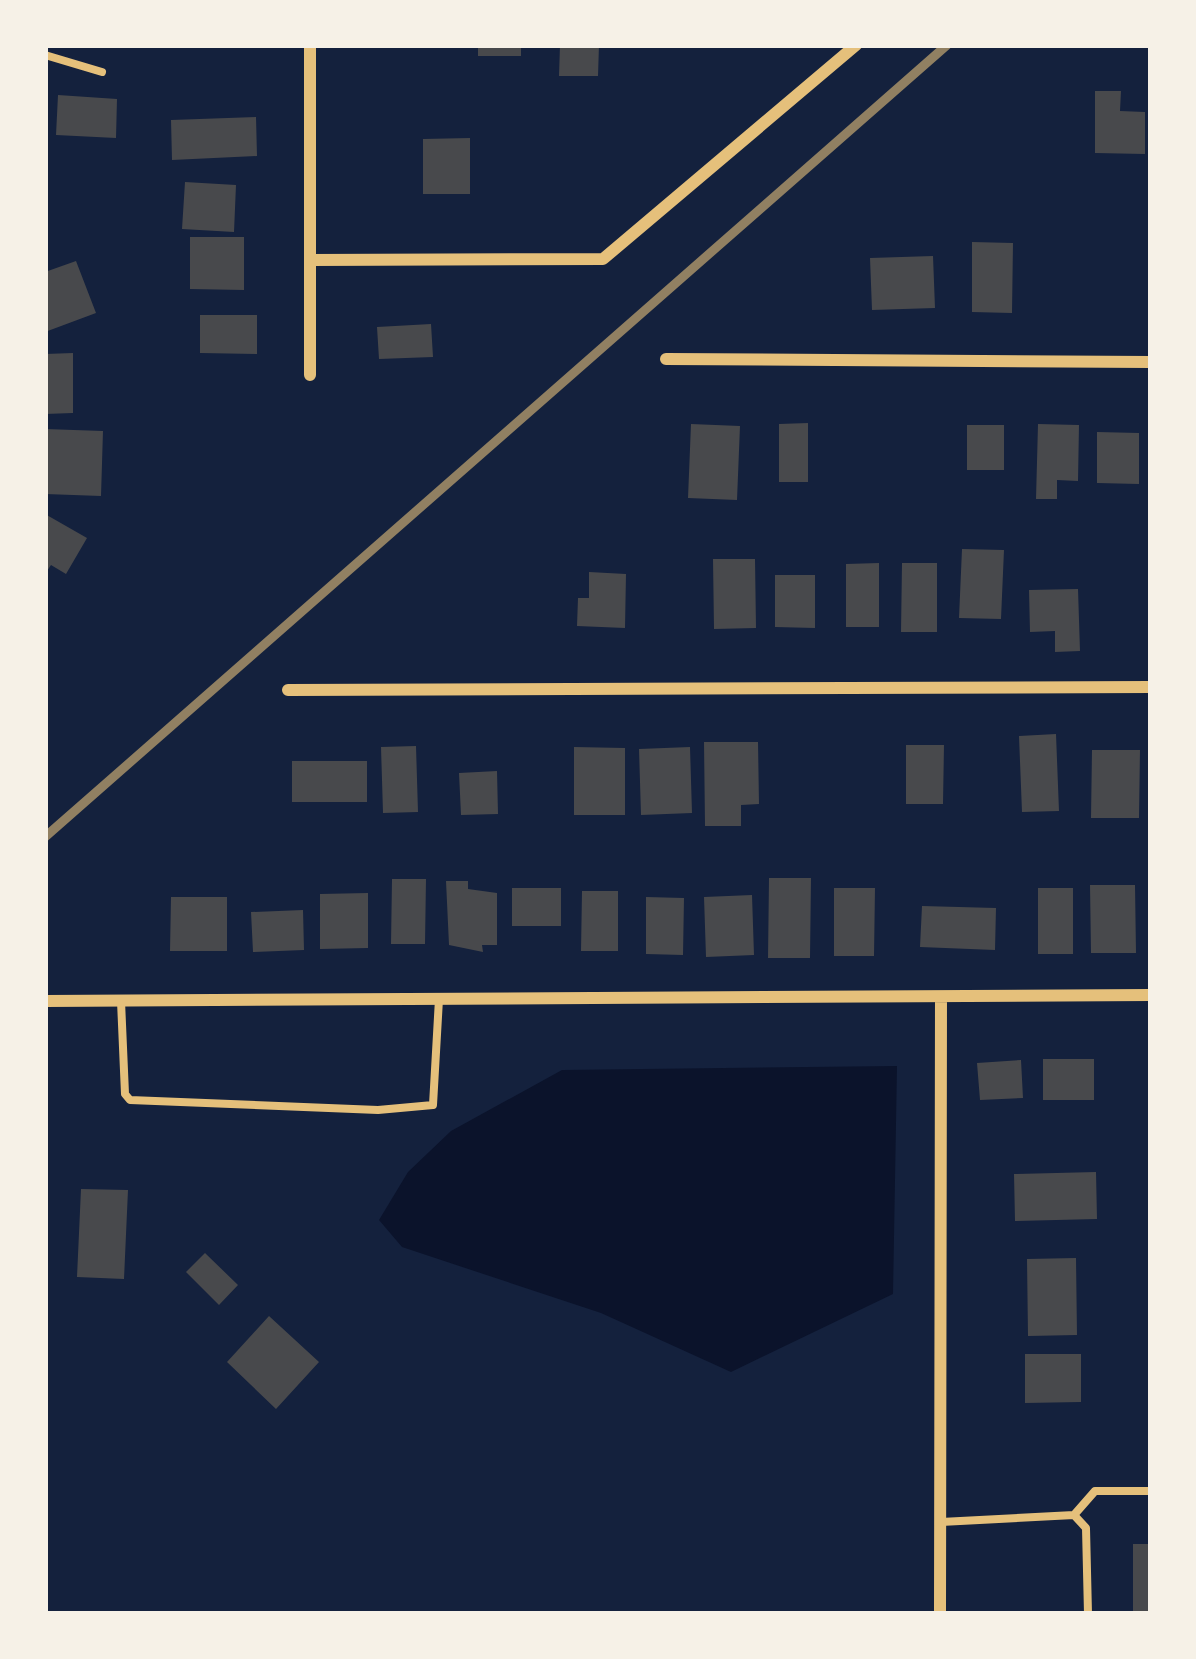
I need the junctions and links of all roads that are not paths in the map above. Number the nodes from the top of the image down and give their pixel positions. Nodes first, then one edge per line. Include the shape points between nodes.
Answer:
1 (310, 45) edge
2 (856, 45) edge
3 (45, 55) edge
4 (102, 73) dead end
5 (310, 260) junction
6 (665, 359) dead end
7 (1151, 362) edge
8 (310, 376) dead end
9 (1151, 687) edge
10 (288, 690) dead end
11 (1151, 995) edge
12 (941, 998) junction
13 (439, 999) junction
14 (45, 1001) edge
15 (121, 1001) junction
16 (1151, 1491) edge
17 (1074, 1515) junction
18 (940, 1522) junction
19 (940, 1614) edge
20 (1088, 1614) edge

1 - 5 street
2 - 5 street via 603,259
3 - 4 lane
5 - 8 street
6 - 7 street
9 - 10 street
11 - 12 street
12 - 13 street
12 - 18 street
13 - 15 street
13 - 15 lane via 433,1105 378,1110 130,1100
14 - 15 street
16 - 17 lane via 1095,1491
17 - 18 lane
17 - 20 lane via 1086,1528
18 - 19 street

